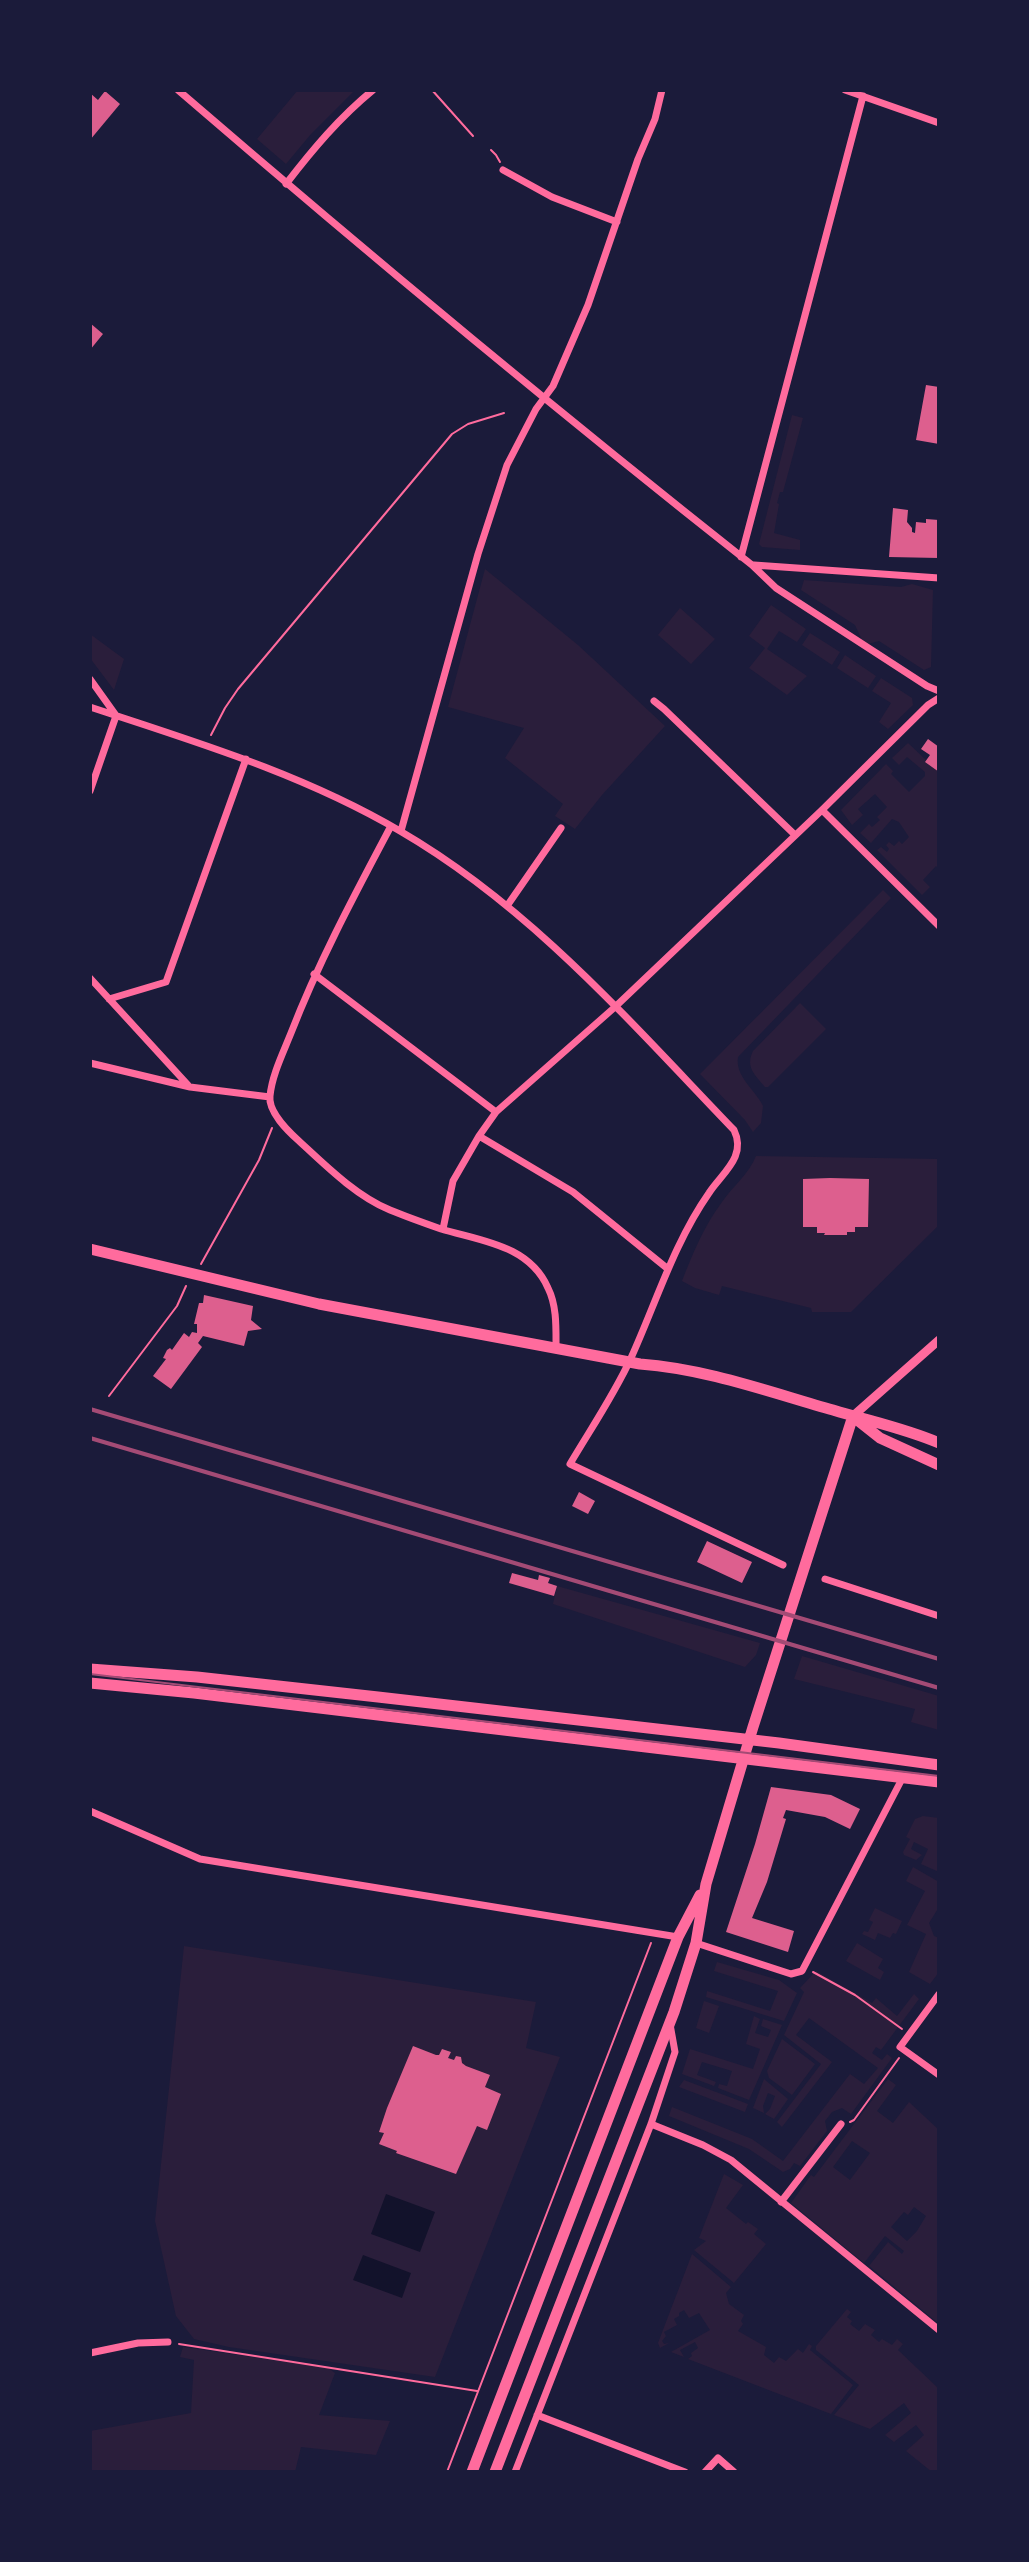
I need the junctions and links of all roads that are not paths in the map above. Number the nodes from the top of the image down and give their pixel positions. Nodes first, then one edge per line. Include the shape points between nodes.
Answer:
1 (178, 90) edge
2 (373, 90) edge
3 (662, 90) edge
4 (845, 90) edge
5 (863, 96) junction
6 (939, 123) edge
7 (503, 170) road end
8 (286, 184) junction
9 (617, 222) junction
10 (544, 398) junction
11 (741, 557) junction
12 (752, 565) junction
13 (939, 578) edge
14 (90, 679) edge
15 (939, 691) edge
16 (939, 698) edge
17 (654, 701) dead end
18 (90, 707) edge
19 (116, 716) junction
20 (246, 759) junction
21 (90, 791) edge
22 (822, 810) junction
23 (391, 826) junction
24 (561, 828) dead end
25 (401, 831) junction
26 (795, 835) junction
27 (507, 906) junction
28 (939, 926) edge
29 (314, 974) junction
30 (90, 978) edge
31 (109, 999) junction
32 (615, 1007) junction
33 (90, 1063) edge
34 (190, 1087) junction
35 (270, 1097) junction
36 (496, 1112) junction
37 (479, 1136) junction
38 (443, 1229) junction
39 (90, 1249) edge
40 (668, 1269) junction
41 (939, 1340) edge
42 (556, 1348) junction
43 (629, 1362) junction
44 (853, 1416) junction
45 (939, 1443) edge
46 (939, 1465) edge
47 (783, 1565) dead end
48 (825, 1579) dead end
49 (939, 1616) edge
50 (90, 1669) edge
51 (90, 1683) edge
52 (750, 1740) junction
53 (746, 1758) junction
54 (939, 1765) edge
55 (903, 1777) junction
56 (939, 1782) edge
57 (90, 1811) edge
58 (706, 1884) junction
59 (678, 1937) junction
60 (696, 1943) junction
61 (939, 1994) edge
62 (670, 2023) junction
63 (939, 2075) edge
64 (651, 2124) junction
65 (841, 2124) road end
66 (781, 2202) junction
67 (939, 2330) edge
68 (168, 2342) road end
69 (90, 2353) edge
70 (537, 2415) junction
71 (472, 2472) edge
72 (495, 2472) edge
73 (515, 2472) edge
74 (685, 2472) edge
75 (705, 2472) edge
76 (734, 2472) edge

1 - 8 street
2 - 8 street via 318,142
3 - 9 street
4 - 5 street
5 - 6 street
5 - 11 street
7 - 9 street via 552,197
8 - 10 street
9 - 10 street via 588,305
10 - 11 street
10 - 25 street via 507,465
11 - 12 street
12 - 13 street
12 - 15 street via 776,588
14 - 19 street
16 - 22 street
17 - 26 street
18 - 19 street
19 - 20 street
19 - 21 street
20 - 23 street
20 - 31 street via 166,982
22 - 26 street
22 - 28 street
23 - 25 street
23 - 29 street
24 - 27 street
25 - 27 street
26 - 32 street
27 - 32 street
29 - 35 street
29 - 36 street
30 - 31 street
31 - 34 street
32 - 36 street
32 - 40 street via 738,1138 737,1156 700,1205
33 - 34 street
34 - 35 street
35 - 38 street via 277,1116 334,1174 387,1209
36 - 37 street
37 - 38 street via 453,1181
37 - 40 street via 573,1192
38 - 42 street via 500,1245 540,1273 554,1309
39 - 42 main road via 319,1304
40 - 43 street
41 - 44 street
42 - 43 main road
43 - 44 main road via 741,1382
43 - 47 street via 570,1464
44 - 45 main road
44 - 46 main road via 880,1438
44 - 52 main road
48 - 49 street
50 - 52 main road
51 - 53 main road
52 - 53 main road
52 - 54 main road
53 - 55 main road
53 - 58 main road
55 - 56 main road
55 - 60 street via 799,1973
57 - 59 street via 200,1859
58 - 59 main road
58 - 60 main road
59 - 71 main road
60 - 62 main road
61 - 63 street via 900,2047
62 - 64 street via 675,2052
62 - 72 main road
64 - 66 street via 731,2160
64 - 70 street
65 - 66 street
66 - 67 street
68 - 69 street
70 - 73 street
70 - 74 street
75 - 76 street via 718,2458

